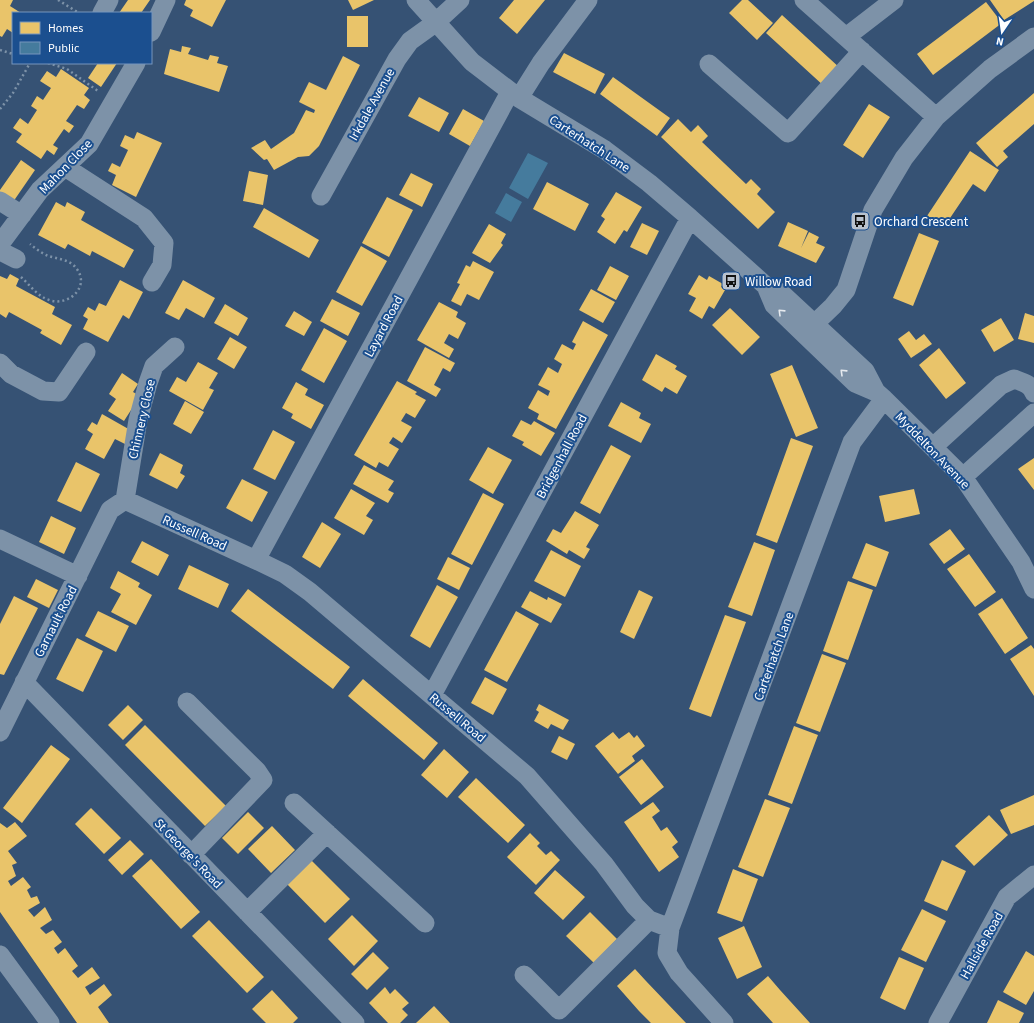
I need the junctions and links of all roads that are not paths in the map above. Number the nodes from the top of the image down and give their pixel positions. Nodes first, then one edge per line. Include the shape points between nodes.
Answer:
1 (110, 0) edge
2 (166, 0) edge
3 (416, 0) edge
4 (460, 0) edge
5 (588, 0) edge
6 (804, 0) edge
7 (894, 0) edge
8 (103, 12) edge
9 (435, 23) junction
10 (152, 30) edge
11 (846, 37) junction
12 (1034, 37) edge
13 (862, 51) junction
14 (135, 64) edge
15 (709, 64) dead end
16 (514, 95) junction
17 (936, 117) junction
18 (65, 167) junction
19 (321, 196) dead end
20 (0, 201) edge
21 (690, 218) junction
22 (17, 222) junction
23 (0, 244) edge
24 (152, 282) dead end
25 (809, 329) junction
26 (175, 347) dead end
27 (86, 352) dead end
28 (0, 363) edge
29 (1034, 393) edge
30 (880, 396) junction
31 (1034, 413) edge
32 (933, 447) junction
33 (963, 478) junction
34 (118, 505) junction
35 (0, 539) edge
36 (256, 560) junction
37 (1027, 567) edge
38 (78, 576) junction
39 (1034, 589) edge
40 (24, 682) junction
41 (432, 695) junction
42 (187, 702) dead end
43 (0, 732) edge
44 (294, 803) dead end
45 (326, 832) junction
46 (191, 855) junction
47 (1034, 874) edge
48 (246, 912) junction
49 (649, 920) junction
50 (425, 923) dead end
51 (670, 928) junction
52 (0, 955) edge
53 (524, 975) dead end
54 (50, 1023) edge
55 (355, 1023) edge
56 (724, 1023) edge
57 (938, 1023) edge

1 - 8 street
2 - 10 street
3 - 9 street, Carterhatch Lane
4 - 9 street, Irkdale Avenue
5 - 16 street, Layard Road
6 - 11 street
7 - 11 street
9 - 16 street, Carterhatch Lane via 472,62
9 - 19 street, Irkdale Avenue via 410,42 397,59
11 - 13 street
12 - 17 street via 990,69
13 - 15 street via 788,133
13 - 17 street
14 - 18 street, Mahon Close via 89,144
16 - 21 street, Carterhatch Lane via 605,150
16 - 36 street, Layard Road
17 - 25 street via 904,158 874,210 846,290
18 - 22 street, Mahon Close via 40,190
18 - 24 street via 144,218 164,243 162,265
20 - 22 street
21 - 25 street, Carterhatch Lane via 766,286 781,293
21 - 41 street, Bridgenhall Road
22 - 23 street, Mahon Close
25 - 30 street, Carterhatch Lane via 855,383
26 - 34 street, Chinnery Close via 154,366
27 - 28 street via 59,392 42,391 10,374
29 - 32 street via 1026,383 1014,379 1001,385
30 - 32 street, Myddelton Avenue
30 - 51 street, Carterhatch Lane via 852,442
31 - 33 street
32 - 33 street, Myddelton Avenue
33 - 37 street, Myddelton Avenue
34 - 36 street, Russell Road
34 - 38 street, Garnault Road
35 - 38 street
36 - 41 street, Russell Road via 285,574 310,592
37 - 39 street, Myddelton Avenue
38 - 40 street, Garnault Road
40 - 43 street, Garnault Road
40 - 46 street, St George's Road
41 - 49 street, Russell Road via 527,776 604,864 634,906
42 - 46 street via 263,780
44 - 45 street
45 - 48 street
45 - 50 street
46 - 48 street, St George's Road
47 - 57 street, Hallside Road via 1007,897
48 - 55 street, St George's Road
49 - 51 street, Russell Road
49 - 53 street via 559,1010
51 - 56 street via 667,953 679,973
52 - 54 street

